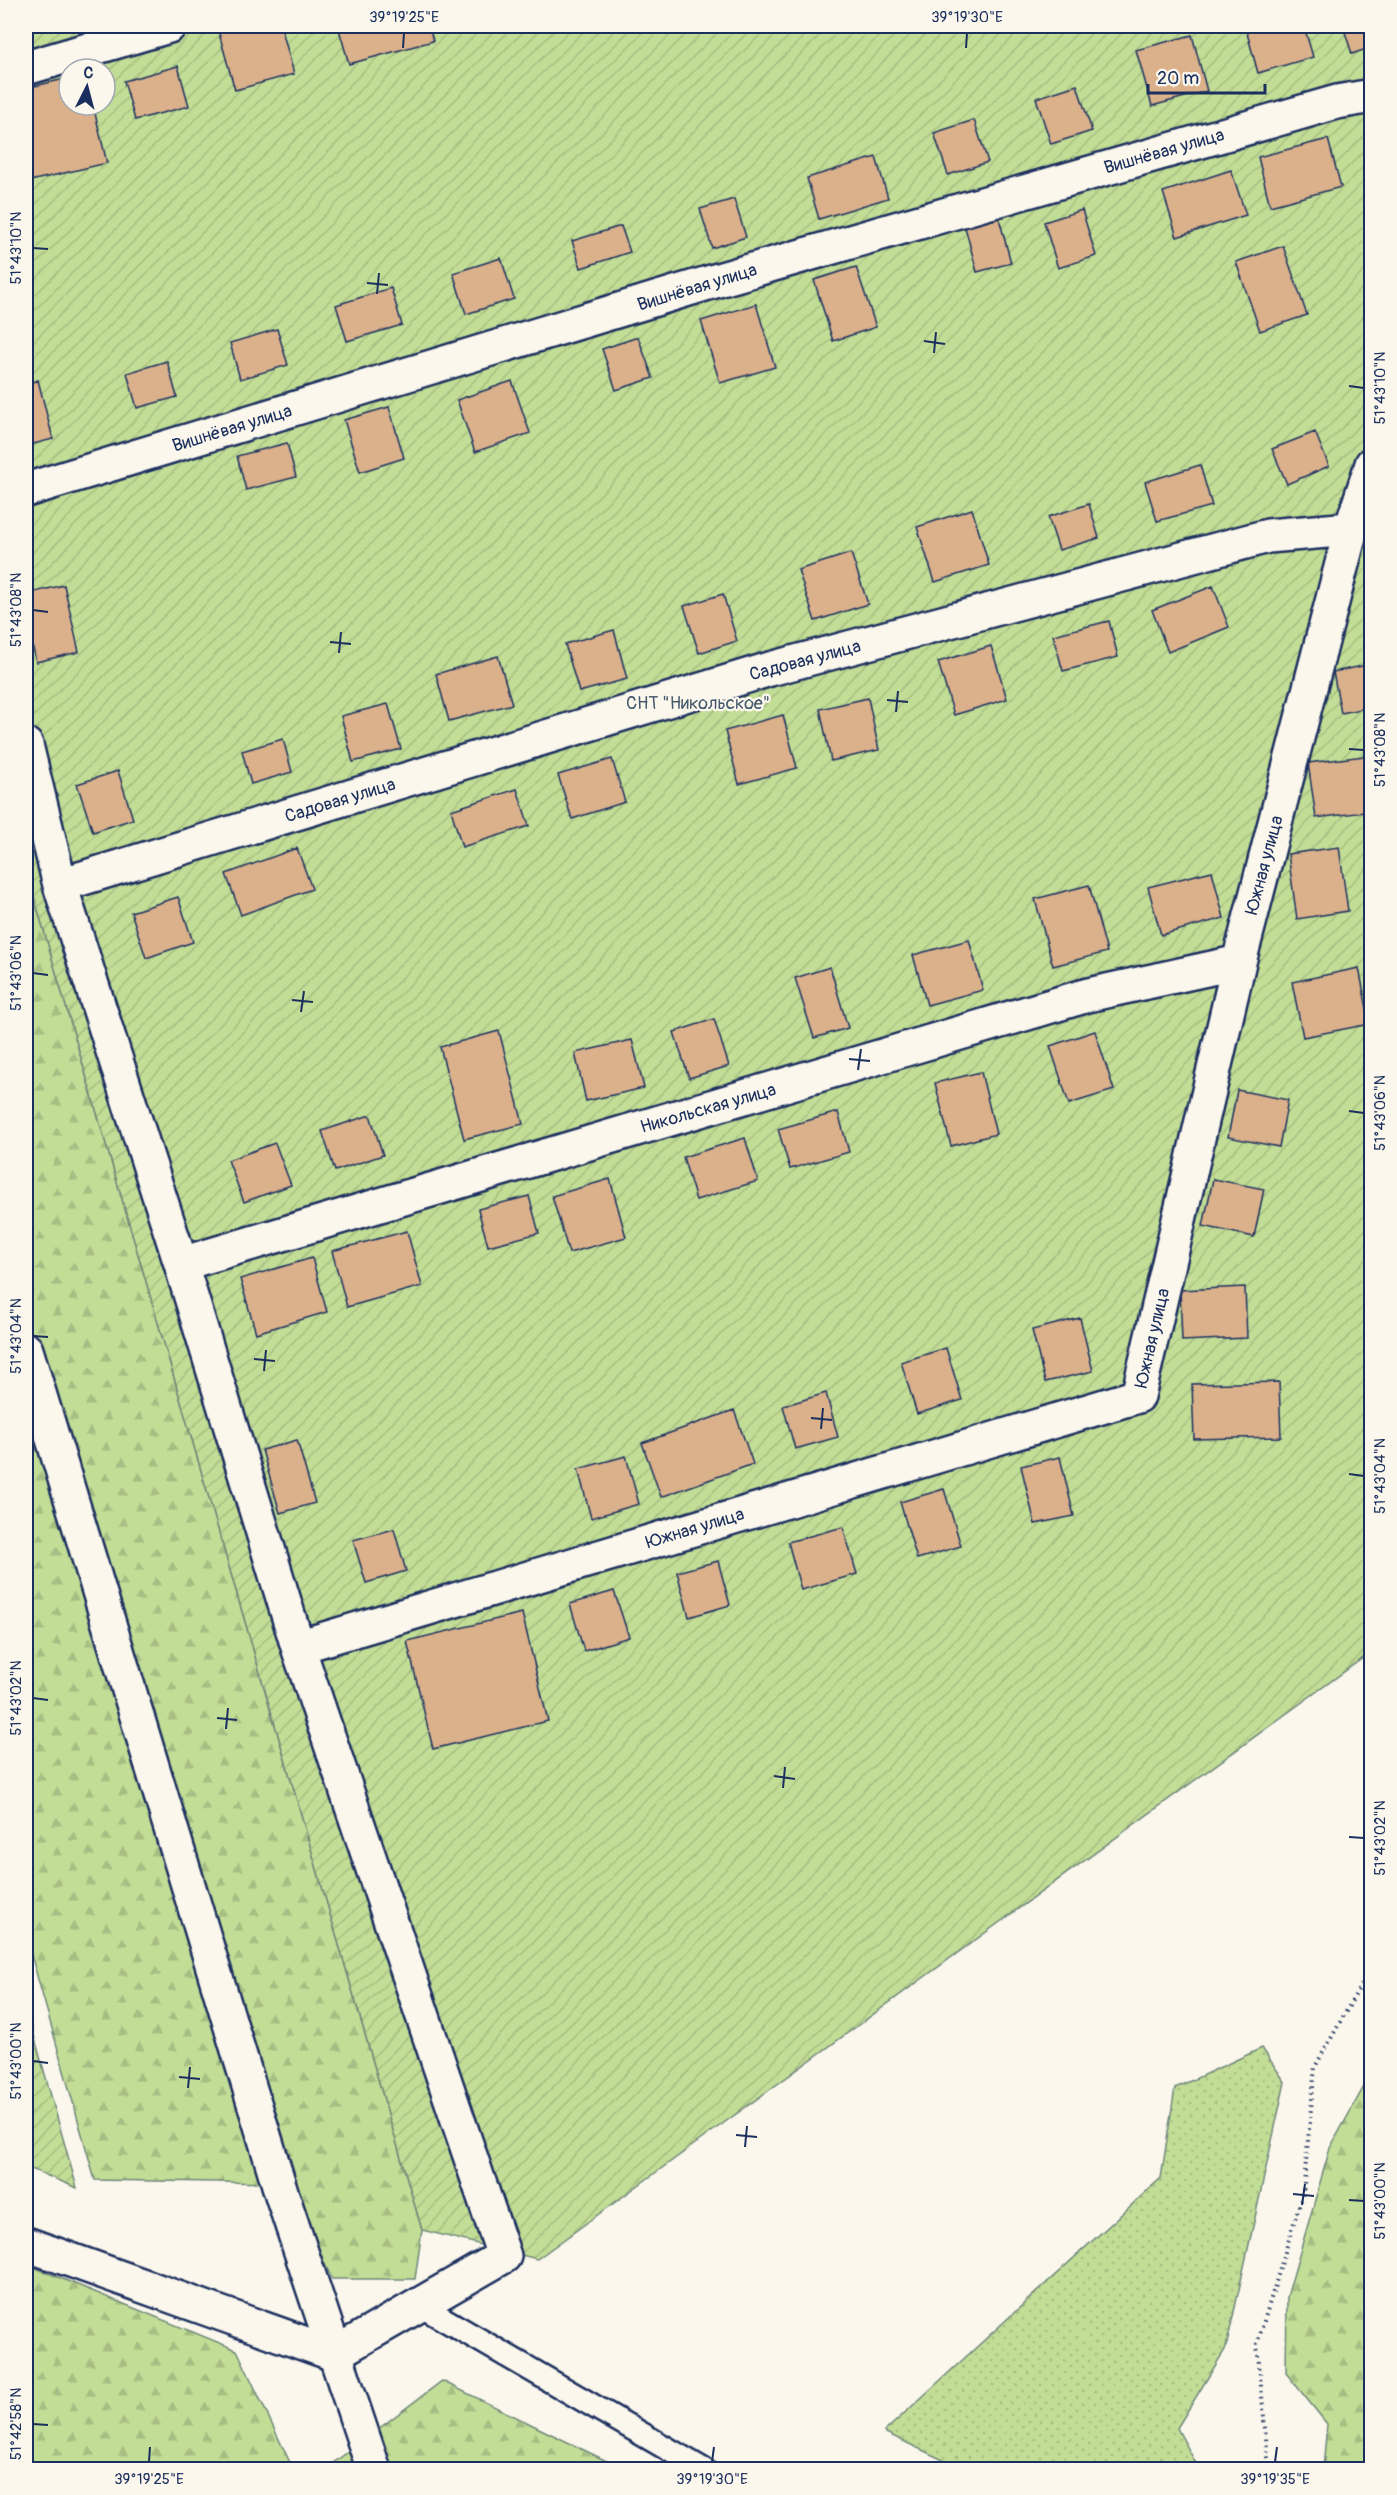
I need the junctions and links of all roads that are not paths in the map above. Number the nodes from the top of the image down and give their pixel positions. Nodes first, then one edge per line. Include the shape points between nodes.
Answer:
1 (169, 26) edge
2 (26, 68) edge
3 (1371, 96) edge
4 (1371, 464) edge
5 (26, 490) edge
6 (1351, 529) junction
7 (26, 745) edge
8 (60, 885) junction
9 (1239, 962) junction
10 (181, 1264) junction
11 (26, 1350) edge
12 (298, 1647) junction
13 (26, 2244) edge
14 (421, 2306) junction
15 (334, 2354) junction
16 (374, 2469) edge
17 (704, 2469) edge

1 - 2 street
3 - 5 street, Вишнёвая улица via 1336,102 718,280
4 - 6 street, Южная улица
6 - 8 street, Садовая улица via 1268,536 770,669
6 - 9 street, Южная улица
7 - 8 street
8 - 10 street
9 - 10 street, Никольская улица via 1088,995
9 - 12 street, Южная улица via 1138,1396
10 - 12 street
11 - 15 street via 282,2195
12 - 14 street via 504,2256
13 - 15 street
14 - 15 street
14 - 17 lane
15 - 16 street

